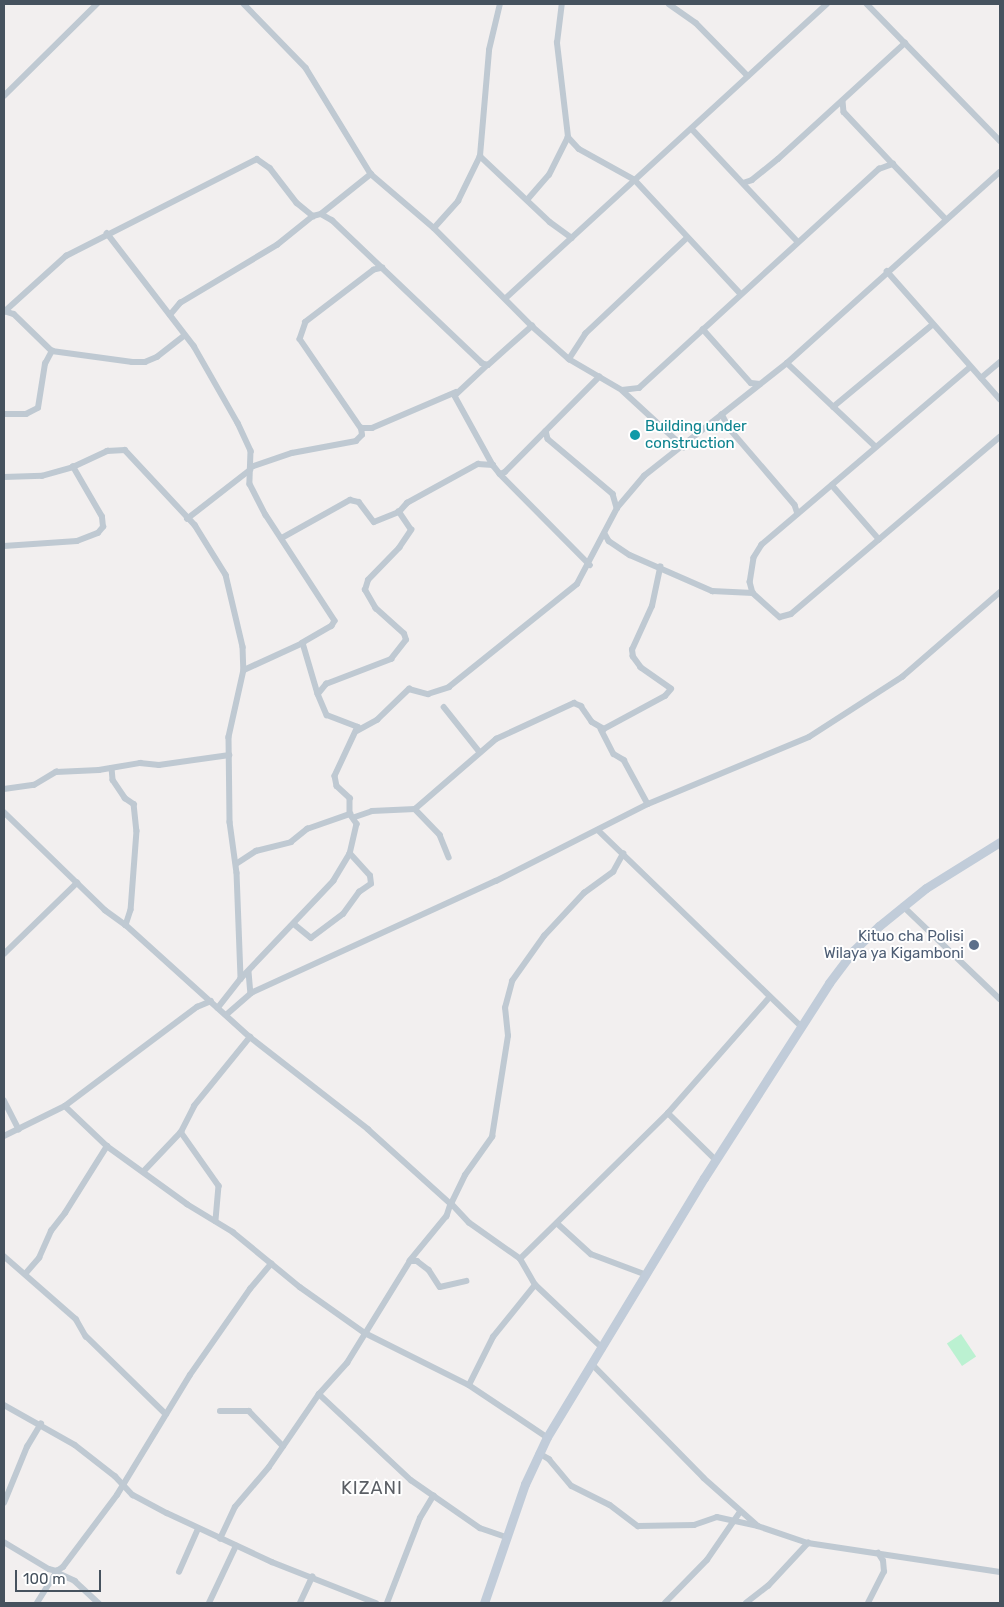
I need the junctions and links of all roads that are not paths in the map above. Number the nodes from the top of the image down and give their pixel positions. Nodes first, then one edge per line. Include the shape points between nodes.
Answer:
1 (97, 4) edge
2 (244, 4) edge
3 (500, 4) edge
4 (562, 4) edge
5 (669, 4) edge
6 (827, 4) edge
7 (867, 4) edge
8 (905, 43) junction
9 (748, 76) junction
10 (4, 96) edge
11 (842, 100) junction
12 (833, 109) junction
13 (844, 112) junction
14 (692, 129) junction
15 (568, 137) junction
16 (1000, 141) edge
17 (480, 156) junction
18 (893, 164) junction
19 (1000, 172) edge
20 (371, 174) junction
21 (626, 177) junction
22 (635, 180) junction
23 (752, 180) junction
24 (743, 183) junction
25 (628, 187) junction
26 (749, 190) junction
27 (527, 200) junction
28 (321, 214) junction
29 (313, 216) junction
30 (946, 219) junction
31 (434, 228) junction
32 (107, 233) junction
33 (572, 238) junction
34 (687, 238) junction
35 (797, 241) junction
36 (373, 258) junction
37 (383, 268) junction
38 (374, 270) junction
39 (887, 271) junction
40 (740, 293) junction
41 (506, 298) junction
42 (4, 311) edge
43 (170, 315) junction
44 (932, 324) junction
45 (532, 326) junction
46 (703, 329) junction
47 (184, 336) junction
48 (52, 351) junction
49 (569, 359) junction
50 (1000, 362) edge
51 (787, 364) junction
52 (488, 365) junction
53 (970, 368) junction
54 (599, 377) junction
55 (981, 378) junction
56 (760, 384) junction
57 (622, 390) junction
58 (456, 392) junction
59 (1000, 399) edge
60 (833, 407) junction
61 (4, 414) edge
62 (722, 414) junction
63 (361, 428) junction
64 (546, 431) junction
65 (1000, 438) edge
66 (875, 446) junction
67 (684, 447) junction
68 (493, 465) junction
69 (73, 467) junction
70 (251, 468) junction
71 (500, 474) junction
72 (4, 476) edge
73 (832, 484) junction
74 (613, 494) junction
75 (625, 496) junction
76 (795, 504) junction
77 (617, 508) junction
78 (804, 508) junction
79 (399, 512) junction
80 (798, 514) junction
81 (187, 518) junction
82 (605, 534) junction
83 (282, 538) junction
84 (879, 539) junction
85 (4, 546) edge
86 (590, 565) junction
87 (660, 567) junction
88 (750, 582) junction
89 (738, 592) junction
90 (1000, 592) edge
91 (753, 593) junction
92 (303, 643) junction
93 (244, 670) junction
94 (318, 694) junction
95 (444, 707) dead end
96 (601, 729) junction
97 (357, 731) junction
98 (479, 751) junction
99 (229, 755) junction
100 (112, 768) junction
101 (4, 789) edge
102 (648, 804) junction
103 (415, 809) junction
104 (4, 812) edge
105 (352, 816) junction
106 (598, 830) junction
107 (1000, 842) edge
108 (350, 854) junction
109 (623, 854) junction
110 (449, 857) dead end
111 (236, 864) junction
112 (77, 883) junction
113 (903, 906) junction
114 (294, 924) junction
115 (126, 925) junction
116 (4, 954) edge
117 (249, 972) junction
118 (241, 979) junction
119 (251, 993) junction
120 (769, 998) junction
121 (1000, 999) edge
122 (211, 1001) junction
123 (218, 1008) junction
124 (226, 1016) junction
125 (801, 1026) junction
126 (250, 1037) junction
127 (4, 1100) edge
128 (65, 1106) junction
129 (668, 1113) junction
130 (20, 1128) junction
131 (180, 1132) junction
132 (4, 1136) edge
133 (106, 1146) junction
134 (716, 1160) junction
135 (144, 1171) junction
136 (451, 1204) junction
137 (459, 1213) junction
138 (447, 1216) junction
139 (216, 1221) junction
140 (557, 1223) junction
141 (4, 1256) edge
142 (520, 1259) junction
143 (410, 1261) junction
144 (271, 1264) junction
145 (26, 1273) junction
146 (647, 1275) junction
147 (466, 1281) dead end
148 (535, 1285) junction
149 (365, 1332) junction
150 (603, 1349) junction
151 (593, 1365) junction
152 (469, 1385) junction
153 (319, 1394) junction
154 (4, 1405) edge
155 (220, 1411) dead end
156 (166, 1414) junction
157 (41, 1424) junction
158 (548, 1437) junction
159 (283, 1446) junction
160 (539, 1453) junction
161 (122, 1486) junction
162 (433, 1496) junction
163 (4, 1503) edge
164 (740, 1512) junction
165 (733, 1523) junction
166 (758, 1526) junction
167 (198, 1528) junction
168 (506, 1537) junction
169 (220, 1539) junction
170 (4, 1542) edge
171 (808, 1543) junction
172 (236, 1546) junction
173 (878, 1553) junction
174 (57, 1572) junction
175 (179, 1572) dead end
176 (1000, 1572) edge
177 (312, 1577) junction
178 (37, 1603) edge
179 (99, 1603) edge
180 (209, 1603) edge
181 (300, 1603) edge
182 (376, 1603) edge
183 (387, 1603) edge
184 (484, 1603) edge
185 (665, 1603) edge
186 (746, 1603) edge
187 (868, 1603) edge

1 - 10 street
2 - 20 street via 306,68
3 - 17 street via 489,50
4 - 15 street via 558,43
5 - 9 street via 696,23
6 - 9 street
7 - 8 street
8 - 11 street
8 - 16 street
9 - 14 street
11 - 12 street
11 - 13 street
12 - 13 street
12 - 23 street
13 - 18 street
14 - 22 street
14 - 24 street
15 - 21 street via 579,149
15 - 27 street via 549,175
17 - 27 street
17 - 31 street via 458,201
18 - 30 street
18 - 35 street via 880,169
19 - 30 street
20 - 28 street
20 - 31 street
21 - 22 street
21 - 25 street
22 - 25 street
22 - 34 street
23 - 24 street
23 - 26 street
24 - 26 street
25 - 33 street
26 - 35 street
27 - 33 street
28 - 29 street
28 - 36 street via 332,220
29 - 32 street via 297,203 270,168 257,159
29 - 43 street via 277,245 180,303
30 - 39 street
31 - 41 street
32 - 42 street via 66,256
32 - 43 street
33 - 41 street
34 - 40 street
34 - 49 street via 585,334
35 - 40 street
36 - 37 street
36 - 38 street
37 - 38 street
37 - 52 street via 474,357
38 - 63 street via 306,322 300,334 318,370
39 - 44 street
39 - 51 street
40 - 46 street
41 - 45 street
42 - 48 street via 14,314
43 - 47 street
44 - 53 street
44 - 60 street
45 - 49 street
45 - 52 street
46 - 56 street via 752,383
46 - 57 street via 639,388
47 - 48 street via 145,362
47 - 70 street via 197,352 238,423 251,451
48 - 61 street via 45,364 38,408 26,414
49 - 54 street
50 - 55 street
51 - 56 street
51 - 60 street
52 - 58 street
53 - 55 street
53 - 66 street
54 - 57 street
54 - 64 street
55 - 59 street
56 - 62 street
57 - 67 street
58 - 63 street via 372,428
58 - 68 street via 458,404
60 - 66 street
62 - 67 street
62 - 76 street via 729,428
63 - 70 street via 362,435 356,441 292,453
64 - 71 street via 506,472
64 - 74 street via 548,439
65 - 84 street
66 - 73 street
67 - 75 street via 644,476
68 - 71 street
68 - 79 street via 478,464 408,503
69 - 72 street via 42,476
69 - 81 street via 107,451 125,450
69 - 85 street via 102,517 103,528 77,541
70 - 81 street
70 - 83 street via 250,484
71 - 86 street
73 - 78 street
73 - 84 street
74 - 75 street
74 - 77 street
75 - 77 street
76 - 78 street
76 - 80 street
77 - 82 street
78 - 80 street
79 - 83 street via 374,522 359,502 350,500
79 - 94 street via 411,530 368,580 365,590 376,609 404,634 406,640 391,659 326,684
80 - 88 street via 757,550
81 - 93 street via 195,525 226,575 243,647
82 - 86 street
82 - 87 street via 617,549
83 - 92 street via 335,621
84 - 91 street via 785,616 780,617
86 - 97 street via 577,584 462,678 437,693 409,689 377,720
87 - 89 street via 712,591
87 - 96 street via 652,606 635,641 632,657 641,668 671,689 658,700
88 - 89 street
88 - 91 street
89 - 91 street
90 - 102 street via 902,677 810,737
92 - 93 street
92 - 94 street
93 - 99 street via 229,737
94 - 97 street via 327,715 356,725
95 - 98 street
96 - 98 street via 574,703 496,739
96 - 102 street via 614,754 624,760
97 - 105 street via 335,776 336,786 350,798
98 - 103 street
99 - 100 street
99 - 111 street via 230,822
100 - 101 street via 53,773 34,785
100 - 115 street via 113,780 125,798 134,804 136,819 131,910
102 - 106 street
103 - 105 street via 372,811
103 - 110 street via 440,835
104 - 112 street
105 - 108 street via 357,824
105 - 111 street via 307,829 291,842 256,851
106 - 109 street
106 - 119 street via 496,881
107 - 113 main road
108 - 114 street via 334,881
108 - 114 street via 370,876 371,884 360,892 343,914 311,938
109 - 120 street
109 - 136 street via 613,872 574,902 544,936 512,981 505,1008 508,1036 492,1137 465,1175
111 - 118 street
112 - 115 street
112 - 116 street
113 - 121 street
113 - 125 main road via 853,951
114 - 117 street
115 - 122 street
117 - 118 street
117 - 119 street
118 - 123 street
119 - 124 street
120 - 125 street
120 - 129 street
122 - 123 street
122 - 128 street via 197,1007
123 - 124 street
124 - 126 street
125 - 134 main road
126 - 131 street via 194,1106
126 - 136 street via 368,1129
127 - 130 street
128 - 130 street
128 - 133 street
129 - 134 street
129 - 140 street
130 - 132 street
131 - 135 street
131 - 139 street via 219,1186
133 - 135 street
133 - 145 street
134 - 146 main road
135 - 139 street via 187,1204
136 - 137 street
136 - 138 street
137 - 138 street
137 - 142 street
138 - 143 street
139 - 144 street
140 - 142 street
140 - 146 street via 591,1254
141 - 145 street
142 - 148 street
143 - 147 street via 417,1261 428,1270 440,1287
143 - 149 street
144 - 149 street
144 - 156 street via 244,1297
145 - 156 street via 76,1319 86,1336
146 - 150 main road
148 - 150 street
148 - 152 street via 493,1337
149 - 152 street
149 - 153 street via 347,1363
150 - 151 main road
151 - 158 main road
151 - 164 street
152 - 158 street
153 - 159 street
153 - 162 street via 393,1466
154 - 157 street
155 - 159 street via 248,1411
156 - 161 street
157 - 161 street via 96,1460
157 - 163 street via 27,1447
158 - 160 main road
159 - 169 street via 235,1507
160 - 165 street via 572,1486 610,1505 638,1526 694,1525 717,1517
160 - 168 main road
161 - 167 street
161 - 174 street
162 - 168 street via 480,1528
162 - 183 street via 420,1518
164 - 165 street
164 - 166 street
165 - 166 street
165 - 185 street via 706,1560
166 - 171 street
167 - 169 street
167 - 175 street
168 - 184 main road
169 - 172 street
170 - 174 street
171 - 173 street
171 - 186 street via 768,1586
172 - 177 street
172 - 180 street
173 - 176 street
173 - 187 street via 884,1572
174 - 178 street
174 - 179 street via 75,1581
177 - 181 street
177 - 182 street

